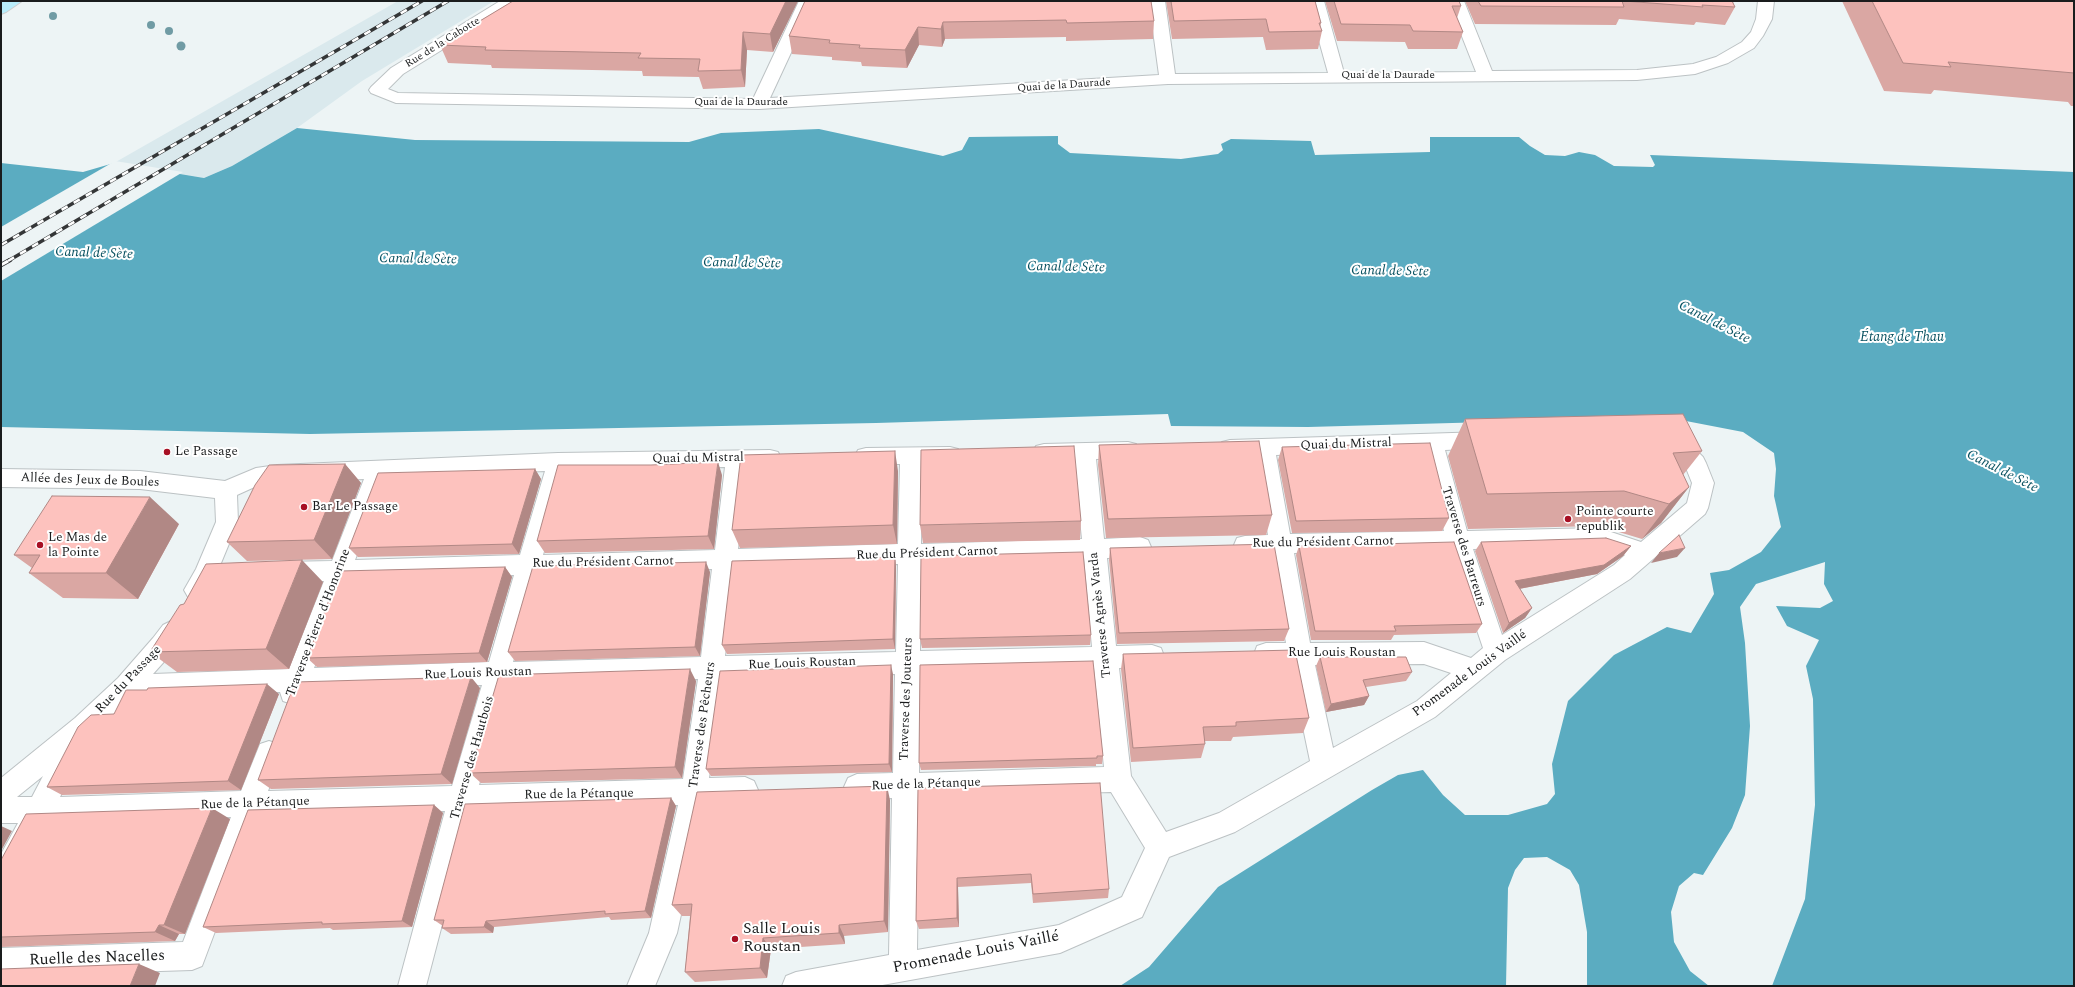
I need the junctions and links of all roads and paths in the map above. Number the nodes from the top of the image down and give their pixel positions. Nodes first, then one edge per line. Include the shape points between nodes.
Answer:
1 (14, 1) edge
2 (512, 1) edge
3 (807, 1) edge
4 (1157, 1) edge
5 (1316, 1) edge
6 (1456, 1) edge
7 (1766, 1) edge
8 (1, 9) edge
9 (1485, 75) junction
10 (1337, 76) junction
11 (1168, 79) junction
12 (376, 90) joint
13 (759, 104) junction
14 (1653, 436) edge
15 (1503, 440) edge
16 (1432, 442) junction
17 (1209, 448) edge
18 (1264, 448) junction
19 (1146, 449) edge
20 (1084, 450) junction
21 (1021, 452) edge
22 (966, 454) edge
23 (911, 456) junction
24 (848, 457) edge
25 (792, 458) edge
26 (737, 459) junction
27 (558, 462) junction
28 (379, 469) junction
29 (1, 478) edge
30 (226, 490) junction
31 (1458, 540) junction
32 (1281, 544) junction
33 (1226, 545) edge
34 (1164, 547) edge
35 (1094, 549) junction
36 (1645, 552) junction
37 (910, 555) junction
38 (724, 560) junction
39 (528, 564) junction
40 (339, 571) junction
41 (261, 572) edge
42 (230, 573) edge
43 (206, 574) junction
44 (1496, 652) junction
45 (1300, 653) junction
46 (1246, 654) edge
47 (1176, 655) edge
48 (1106, 657) junction
49 (908, 661) junction
50 (712, 667) junction
51 (1474, 670) junction
52 (498, 673) junction
53 (297, 680) junction
54 (127, 686) junction
55 (84, 726) junction
56 (1324, 768) junction
57 (1118, 779) junction
58 (905, 786) junction
59 (834, 788) edge
60 (772, 790) edge
61 (694, 792) junction
62 (1, 794) edge
63 (462, 798) junction
64 (250, 804) junction
65 (1, 810) edge
66 (39, 810) junction
67 (1160, 847) junction
68 (1, 882) edge
69 (192, 956) joint
70 (1, 962) edge
71 (903, 967) junction
72 (412, 986) edge
73 (641, 986) edge
74 (796, 986) edge

1 - 8 main road
2 - 12 street, Rue de la Cabotte via 397,71
3 - 13 street
4 - 11 street
5 - 10 street
6 - 9 street
7 - 9 street, Quai de la Daurade via 1764,19 1758,33 1748,45 1722,60 1695,70 1637,75
9 - 10 street, Quai de la Daurade
10 - 11 street, Quai de la Daurade
11 - 13 street, Quai de la Daurade
12 - 13 street, Quai de la Daurade via 396,98
14 - 36 street, Promenade Louis Vaillé via 1677,444 1695,462 1702,483 1697,508
15 - 16 street, Quai du Mistral
16 - 18 street, Quai du Mistral
16 - 31 street, Traverse des Barreurs
17 - 18 street, Quai du Mistral
18 - 32 street
19 - 20 street
20 - 21 street
20 - 35 street, Traverse Agnès Varda
22 - 23 street
23 - 24 street
23 - 37 street, Traverse des Jouteurs
25 - 26 street, Quai du Mistral
26 - 27 street, Quai du Mistral
26 - 38 street, Traverse des Pêcheurs
27 - 28 street, Quai du Mistral
27 - 39 street, Traverse des Hautbois
28 - 30 street, Quai du Mistral via 277,474 256,477
28 - 40 street, Traverse Pierre d'Honorine
29 - 30 street, Allée des Jeux de Boules via 140,480
30 - 43 street, Rue du Passage via 227,522
31 - 32 street, Rue du Président Carnot
31 - 36 street, Rue du Président Carnot via 1600,536
31 - 44 street, Traverse des Barreurs
32 - 33 street, Rue du Président Carnot
32 - 45 street
34 - 35 street, Rue du Président Carnot
35 - 37 street, Rue du Président Carnot
35 - 48 street, Traverse Agnès Varda
36 - 44 street, Promenade Louis Vaillé via 1622,572
37 - 38 street, Rue du Président Carnot
37 - 49 street, Traverse des Jouteurs
38 - 39 street, Rue du Président Carnot
38 - 50 street, Traverse des Pêcheurs
39 - 40 street, Rue du Président Carnot
39 - 52 street, Traverse des Hautbois
40 - 41 street, Rue du Président Carnot
40 - 53 street, Traverse Pierre d'Honorine
42 - 43 street
43 - 54 street, Rue du Passage via 162,646
44 - 51 street, Promenade Louis Vaillé
45 - 46 street, Rue Louis Roustan
45 - 51 street, Rue Louis Roustan via 1424,653
45 - 56 street
47 - 48 street, Rue Louis Roustan
48 - 49 street, Rue Louis Roustan
48 - 57 street, Traverse Agnès Varda
49 - 50 street, Rue Louis Roustan
49 - 58 street, Traverse des Jouteurs
50 - 52 street, Rue Louis Roustan
50 - 61 street, Traverse des Pêcheurs
51 - 56 street, Promenade Louis Vaillé via 1426,709
52 - 53 street, Rue Louis Roustan
52 - 63 street, Traverse des Hautbois
53 - 54 street, Rue Louis Roustan
53 - 64 street, Traverse Pierre d'Honorine
54 - 55 street, Rue du Passage
55 - 62 street, Rue du Passage
55 - 66 street
56 - 67 street, Promenade Louis Vaillé via 1226,823
57 - 58 street, Rue de la Pétanque
57 - 67 street
58 - 59 street, Rue de la Pétanque
58 - 71 street, Traverse des Jouteurs
60 - 61 street, Rue de la Pétanque
61 - 63 street, Rue de la Pétanque
61 - 73 street, Traverse des Pêcheurs via 664,933
63 - 64 street, Rue de la Pétanque
63 - 72 street, Traverse des Hautbois
64 - 66 street, Rue de la Pétanque
64 - 69 street, Traverse Pierre d'Honorine
65 - 66 street, Rue de la Pétanque
66 - 68 street
67 - 71 street, Promenade Louis Vaillé via 1132,907 1060,939
69 - 70 street, Ruelle des Nacelles
71 - 74 street, Promenade Louis Vaillé

